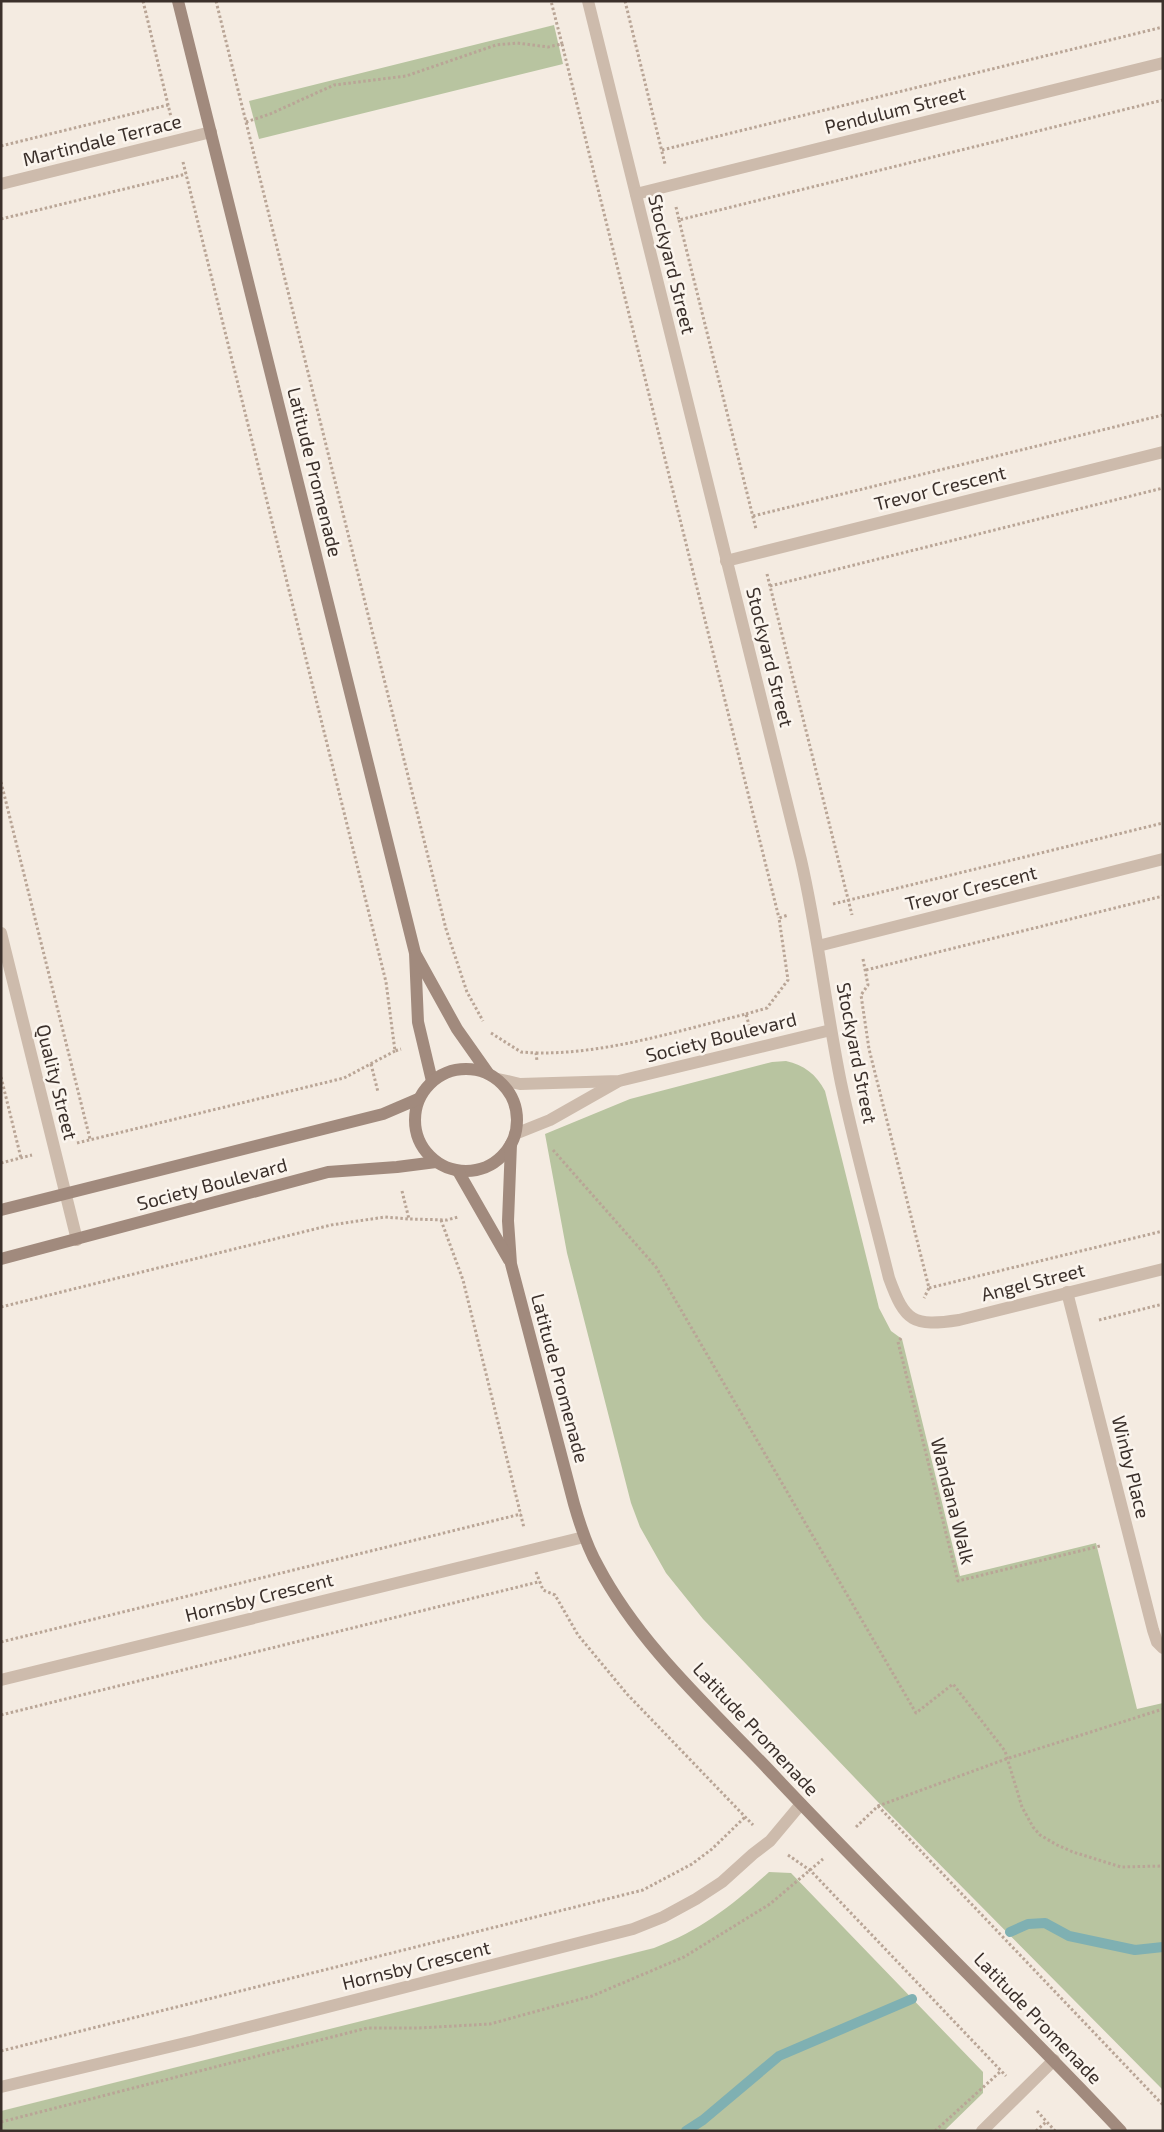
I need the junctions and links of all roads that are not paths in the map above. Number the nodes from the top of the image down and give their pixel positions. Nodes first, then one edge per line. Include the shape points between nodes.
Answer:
1 (178, 1) edge
2 (588, 1) edge
3 (1163, 63) edge
4 (211, 132) junction
5 (1, 184) edge
6 (636, 194) junction
7 (1163, 452) edge
8 (726, 561) junction
9 (1163, 859) edge
10 (1, 933) edge
11 (818, 946) junction
12 (415, 953) junction
13 (830, 1030) junction
14 (493, 1076) junction
15 (432, 1081) junction
16 (620, 1081) junction
17 (418, 1099) junction
18 (513, 1139) junction
19 (436, 1162) junction
20 (458, 1171) junction
21 (66, 1194) junction
22 (1, 1210) edge
23 (77, 1240) junction
24 (1, 1259) edge
25 (511, 1264) junction
26 (1163, 1269) edge
27 (1067, 1292) junction
28 (913, 1319) joint
29 (584, 1537) junction
30 (1163, 1648) edge
31 (1, 1680) edge
32 (801, 1804) junction
33 (1054, 2060) junction
34 (1, 2087) edge
35 (982, 2131) edge
36 (1121, 2131) edge

1 - 4 street, Latitude Promenade
2 - 6 street, Stockyard Street
3 - 6 street, Pendulum Street
4 - 5 street, Martindale Terrace
4 - 12 street, Latitude Promenade
6 - 8 street, Stockyard Street
7 - 8 street, Trevor Crescent
8 - 11 street, Stockyard Street via 812,909
9 - 11 street, Trevor Crescent
10 - 21 street, Quality Street
11 - 13 street, Stockyard Street
12 - 14 street, Latitude Promenade via 457,1029
12 - 15 street, Latitude Promenade via 418,1022
13 - 16 street, Society Boulevard
13 - 28 street, Stockyard Street via 889,1278 904,1312
14 - 15 street via 476,1069 459,1068
14 - 16 street, Society Boulevard via 527,1084
14 - 18 street via 515,1104 517,1124
15 - 17 street
16 - 18 street, Society Boulevard
17 - 19 street via 416,1134 427,1154
17 - 21 street, Society Boulevard via 383,1114
18 - 20 street via 504,1155 494,1163
18 - 25 street, Latitude Promenade via 508,1221
19 - 20 street
19 - 23 street, Society Boulevard via 328,1172
20 - 25 street, Latitude Promenade
21 - 22 street, Society Boulevard
21 - 23 street, Quality Street
23 - 24 street, Society Boulevard
25 - 29 street, Latitude Promenade
26 - 27 street, Angel Street
27 - 28 street, Angel Street via 959,1320 934,1324
27 - 30 street, Winby Place via 1153,1630
29 - 31 street, Hornsby Crescent
29 - 32 street, Latitude Promenade via 611,1590 651,1643
32 - 33 street, Latitude Promenade
32 - 34 street, Hornsby Crescent via 770,1841 722,1882 663,1918 633,1929
33 - 35 street
33 - 36 street, Latitude Promenade

